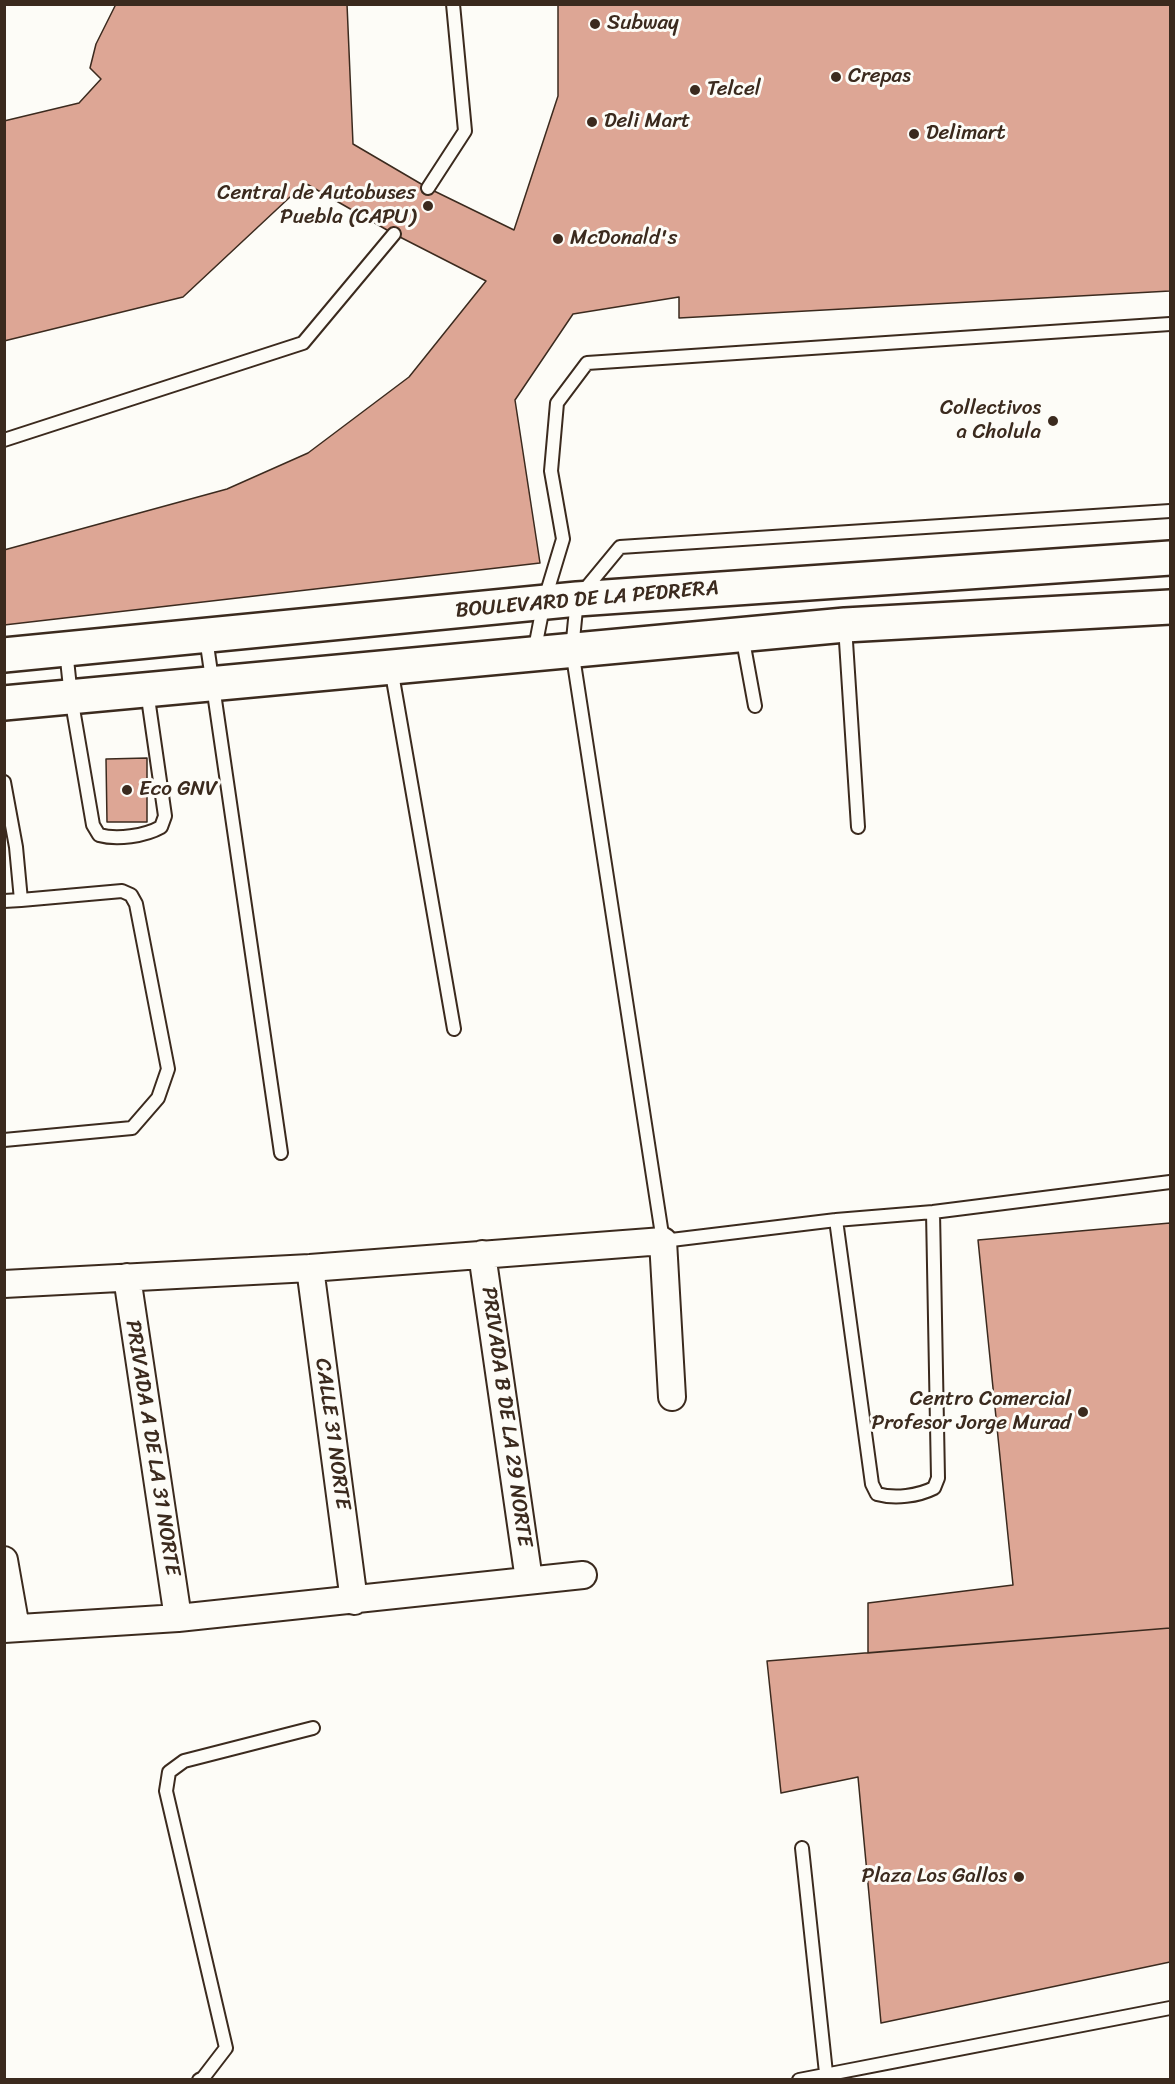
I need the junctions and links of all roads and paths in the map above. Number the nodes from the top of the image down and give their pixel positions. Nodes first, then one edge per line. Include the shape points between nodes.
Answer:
1 (453, 4) edge
2 (428, 188) dead end
3 (394, 234) dead end
4 (1170, 324) edge
5 (4, 440) edge
6 (1170, 511) edge
7 (1170, 558) edge
8 (577, 599) junction
9 (544, 602) junction
10 (1170, 608) edge
11 (845, 625) junction
12 (742, 634) junction
13 (206, 635) junction
14 (66, 649) junction
15 (572, 650) junction
16 (534, 653) junction
17 (4, 655) edge
18 (390, 667) junction
19 (213, 684) junction
20 (146, 689) junction
21 (72, 697) junction
22 (4, 703) edge
23 (754, 706) dead end
24 (4, 782) edge
25 (858, 827) dead end
26 (21, 900) junction
27 (4, 901) edge
28 (454, 1029) dead end
29 (4, 1140) edge
30 (281, 1153) dead end
31 (1170, 1182) edge
32 (933, 1212) junction
33 (836, 1220) junction
34 (663, 1241) junction
35 (482, 1254) junction
36 (310, 1268) junction
37 (127, 1277) junction
38 (4, 1284) edge
39 (672, 1397) dead end
40 (4, 1560) edge
41 (583, 1575) dead end
42 (529, 1580) junction
43 (354, 1601) junction
44 (178, 1618) junction
45 (10, 1628) edge
46 (313, 1728) dead end
47 (802, 1848) dead end
48 (1170, 2008) edge
49 (826, 2073) junction
50 (199, 2079) edge
51 (799, 2079) edge

1 - 2 lane via 465,131
3 - 5 lane via 303,343
4 - 9 lane via 587,363 557,403 551,471 563,539
6 - 8 lane via 620,547
7 - 8 street, BOULEVARD DE LA PEDRERA
8 - 9 street, BOULEVARD DE LA PEDRERA
8 - 15 lane
9 - 13 street, BOULEVARD DE LA PEDRERA
9 - 16 lane
10 - 11 street
11 - 12 street
11 - 25 lane
12 - 15 street
12 - 23 lane
13 - 14 street, BOULEVARD DE LA PEDRERA
13 - 19 lane
14 - 17 street, BOULEVARD DE LA PEDRERA
14 - 21 lane
15 - 16 street
15 - 34 lane
16 - 18 street
18 - 19 street
18 - 28 lane
19 - 20 street
19 - 30 lane
20 - 21 street
20 - 21 lane via 165,816 161,827 152,832 109,837 99,835 93,825
21 - 22 street
24 - 26 lane
26 - 27 lane
26 - 29 lane via 122,891 131,895 136,904 168,1069 158,1098 132,1128
31 - 32 lane
32 - 33 lane
32 - 33 lane via 938,1478 934,1488 925,1493 888,1497 877,1494 872,1484
33 - 34 lane
34 - 35 street
34 - 39 street
35 - 36 street
35 - 42 street, PRIVADA B DE LA 29 NORTE
36 - 37 street
36 - 43 street, CALLE 31 NORTE
37 - 38 street
37 - 44 street, PRIVADA A DE LA 31 NORTE
40 - 45 street
41 - 42 street
42 - 43 street
43 - 44 street
44 - 45 street
46 - 50 lane via 184,1761 169,1772 166,1791 226,2048
47 - 49 lane
48 - 49 lane
49 - 51 lane

